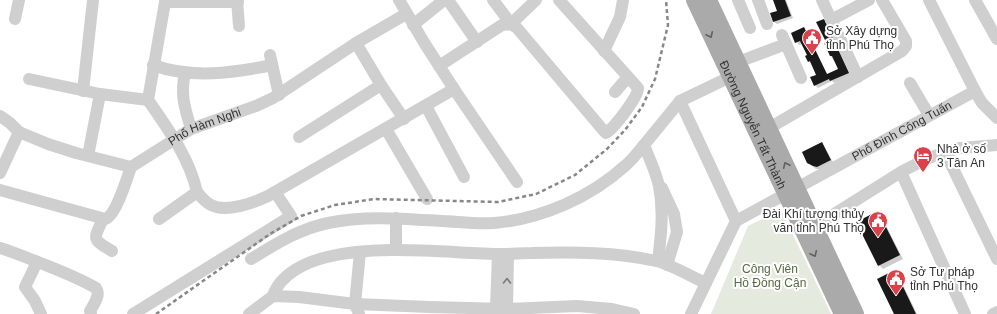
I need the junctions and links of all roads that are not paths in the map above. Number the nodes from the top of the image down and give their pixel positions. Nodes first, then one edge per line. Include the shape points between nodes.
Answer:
1 (19, 0) edge
2 (93, 0) edge
3 (399, 0) edge
4 (444, 0) edge
5 (448, 0) edge
6 (493, 0) edge
7 (536, 0) edge
8 (560, 0) edge
9 (623, 0) edge
10 (694, 0) edge
11 (738, 0) edge
12 (758, 0) edge
13 (822, 0) edge
14 (882, 0) edge
15 (929, 0) edge
16 (162, 1) edge
17 (238, 1) edge
18 (862, 2) edge
19 (980, 2) edge
20 (708, 9) edge
21 (406, 14) junction
22 (15, 19) dead end
23 (831, 20) junction
24 (511, 24) junction
25 (767, 24) dead end
26 (413, 25) junction
27 (239, 26) dead end
28 (750, 28) dead end
29 (997, 39) edge
30 (477, 42) junction
31 (356, 43) junction
32 (604, 51) junction
33 (738, 62) junction
34 (154, 65) junction
35 (439, 66) junction
36 (186, 73) junction
37 (628, 77) junction
38 (730, 77) junction
39 (858, 77) junction
40 (801, 78) dead end
41 (28, 79) dead end
42 (910, 83) dead end
43 (381, 85) junction
44 (454, 89) junction
45 (84, 91) junction
46 (975, 91) junction
47 (615, 92) dead end
48 (100, 94) junction
49 (279, 95) junction
50 (148, 100) junction
51 (680, 102) junction
52 (426, 106) junction
53 (929, 115) junction
54 (0, 116) edge
55 (997, 118) edge
56 (404, 119) junction
57 (769, 128) junction
58 (191, 129) junction
59 (386, 129) junction
60 (19, 132) junction
61 (299, 138) dead end
62 (176, 140) junction
63 (644, 145) junction
64 (997, 145) edge
65 (945, 152) junction
66 (88, 156) junction
67 (2, 166) edge
68 (131, 167) junction
69 (901, 172) junction
70 (464, 177) dead end
71 (517, 182) dead end
72 (0, 190) edge
73 (791, 190) junction
74 (197, 192) junction
75 (275, 192) junction
76 (426, 199) dead end
77 (396, 218) junction
78 (103, 219) junction
79 (159, 219) dead end
80 (736, 221) junction
81 (814, 226) junction
82 (0, 248) edge
83 (396, 250) junction
84 (112, 251) dead end
85 (360, 252) junction
86 (503, 254) junction
87 (251, 259) dead end
88 (997, 259) edge
89 (37, 262) junction
90 (663, 263) junction
91 (706, 283) junction
92 (273, 296) junction
93 (354, 310) edge
94 (507, 310) edge
95 (547, 310) edge
96 (573, 310) edge
97 (428, 311) edge
98 (620, 312) edge
99 (997, 312) edge
100 (41, 314) edge
101 (91, 314) edge
102 (133, 314) edge
103 (249, 314) edge
104 (634, 314) edge
105 (691, 314) edge
106 (842, 314) edge
107 (856, 314) edge
108 (965, 314) edge
109 (993, 314) edge

1 - 22 street
2 - 45 street
3 - 21 street
4 - 26 street
5 - 30 street
6 - 24 street
7 - 24 street
8 - 32 street
9 - 32 street via 620,17
10 - 20 main road, Đường Nguyễn Tất Thành
11 - 28 street
12 - 25 street
13 - 23 street
14 - 39 street via 906,41 906,46 902,51
15 - 46 street
16 - 17 street
16 - 34 street
17 - 27 street
18 - 23 street
19 - 29 street
20 - 33 main road, Đường Nguyễn Tất Thành
20 -> 38 main road, Đường Nguyễn Tất Thành
21 - 26 street
21 - 31 street, Phố Hàm Nghi
23 - 39 street
24 - 30 street via 502,25
24 - 37 street via 606,132 615,125 637,95 638,88
26 - 35 street
30 - 35 street
31 - 43 street
31 - 49 street, Phố Hàm Nghi
32 - 37 street
33 - 40 street via 784,39
33 - 57 main road, Đường Nguyễn Tất Thành
34 - 36 street
34 - 50 street
35 - 44 street
36 - 49 street via 228,72 271,60
36 - 58 street via 183,100
37 - 47 street
38 - 51 street
38 - 73 main road, Đường Nguyễn Tất Thành
39 - 57 street
41 - 45 street
42 - 53 street
43 - 56 street
43 - 61 street
44 - 52 street
44 - 71 street
45 - 48 street
46 - 53 street, Phố Đinh Công Tuấn
46 - 55 street via 982,103
48 - 50 street
48 - 66 street
49 - 58 street, Phố Hàm Nghi
50 - 62 street
51 - 63 street
51 - 80 street
52 - 56 street
52 - 70 street
53 - 73 street, Phố Đinh Công Tuấn
54 - 60 street
56 - 59 street
73 -> 57 main road, Đường Nguyễn Tất Thành
58 - 62 street, Phố Hàm Nghi
59 - 75 street
59 - 76 street
60 - 66 street
60 - 67 street
62 - 68 street, Phố Hàm Nghi
62 - 74 street via 187,160
63 - 77 street via 625,166 604,182 566,204 532,216 494,223
63 - 90 street via 669,201 677,227 676,237
64 - 65 street
65 - 69 street
65 - 88 street
66 - 68 street
68 - 78 street via 111,215
69 - 81 street
69 - 108 street
72 - 78 street
73 - 80 street, Phố Đinh Công Tuấn
73 - 81 main road, Đường Nguyễn Tất Thành
73 -> 106 main road, Đường Nguyễn Tất Thành
74 - 75 street via 211,205 222,207 249,204
74 - 79 street
75 - 102 street via 291,216
77 - 83 street
77 - 87 street via 352,219 310,227
78 - 84 street via 95,239
80 - 91 street
81 - 107 main road, Đường Nguyễn Tất Thành
82 - 89 street
83 - 85 street
83 - 86 street
85 - 92 street via 326,257 308,263 277,285
85 - 93 street
86 - 90 street via 582,252
86 - 94 street
89 - 100 street via 25,287
89 - 101 street via 67,273 96,288 98,296
90 - 91 street
91 - 105 street
92 - 93 street via 299,297
92 - 103 street
93 - 97 street
94 - 95 street
94 - 97 street
95 - 96 street
96 - 98 street
98 - 104 street
99 - 109 street

